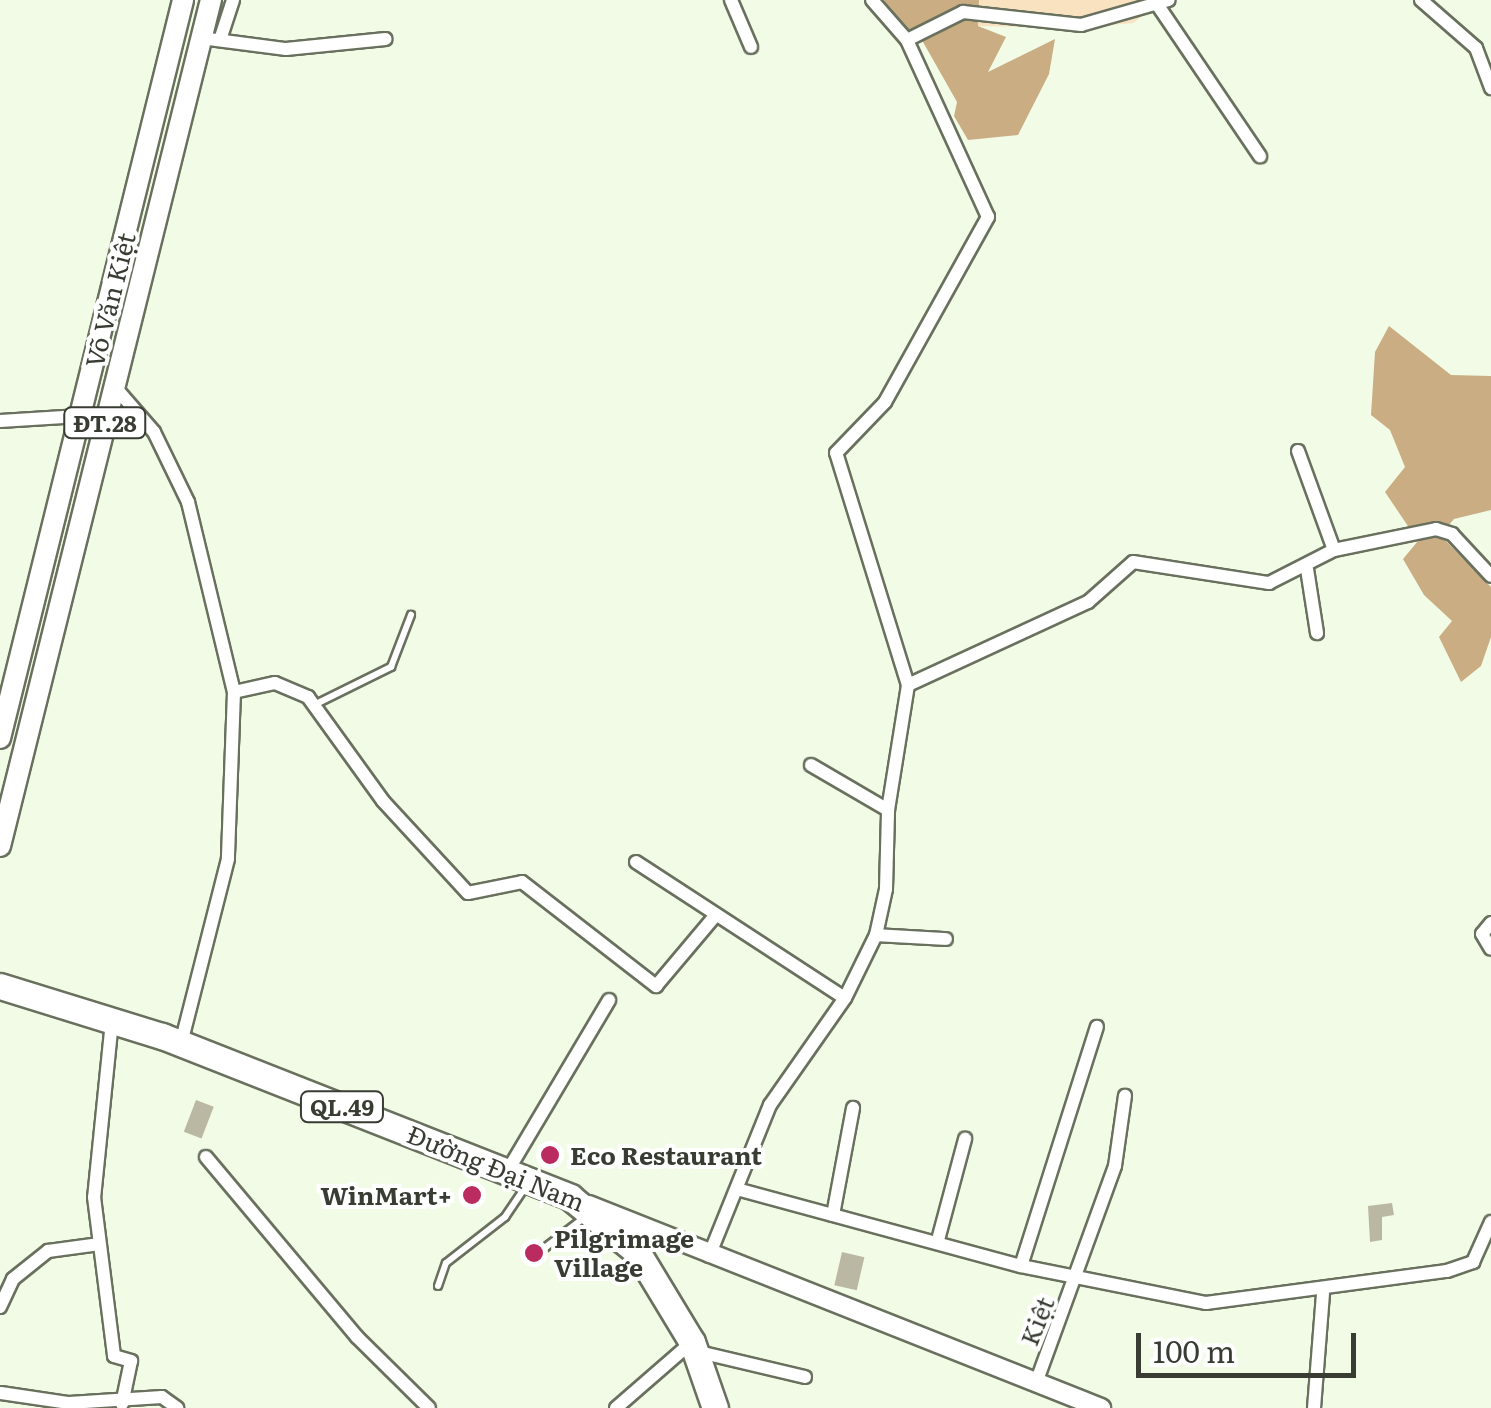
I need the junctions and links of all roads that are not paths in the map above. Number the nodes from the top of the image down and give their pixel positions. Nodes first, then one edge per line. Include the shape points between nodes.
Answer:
1 (183, 0) edge
2 (211, 0) edge
3 (233, 0) edge
4 (732, 0) edge
5 (872, 0) edge
6 (1425, 1) edge
7 (1163, 2) edge
8 (211, 39) junction
9 (386, 39) dead end
10 (907, 40) junction
11 (751, 47) dead end
12 (1491, 88) edge
13 (1260, 156) dead end
14 (114, 386) junction
15 (80, 416) junction
16 (0, 421) edge
17 (1298, 451) dead end
18 (50, 535) junction
19 (76, 542) junction
20 (1334, 550) junction
21 (1307, 569) junction
22 (1491, 576) edge
23 (412, 615) dead end
24 (1317, 632) dead end
25 (908, 685) junction
26 (234, 692) junction
27 (316, 704) junction
28 (0, 738) edge
29 (812, 764) dead end
30 (888, 810) junction
31 (0, 846) edge
32 (636, 862) dead end
33 (715, 916) junction
34 (1491, 923) edge
35 (876, 935) junction
36 (946, 939) dead end
37 (1491, 948) edge
38 (0, 986) edge
39 (844, 998) junction
40 (609, 1000) dead end
41 (112, 1021) junction
42 (1098, 1027) dead end
43 (182, 1044) junction
44 (1125, 1096) dead end
45 (853, 1108) dead end
46 (965, 1139) dead end
47 (206, 1157) dead end
48 (518, 1176) junction
49 (737, 1189) junction
50 (580, 1205) junction
51 (833, 1214) junction
52 (1491, 1222) edge
53 (938, 1240) junction
54 (100, 1244) junction
55 (542, 1250) dead end
56 (1491, 1254) edge
57 (709, 1256) junction
58 (1473, 1262) junction
59 (1021, 1266) junction
60 (1079, 1276) junction
61 (438, 1286) dead end
62 (1324, 1293) junction
63 (0, 1306) edge
64 (694, 1346) junction
65 (805, 1377) dead end
66 (1036, 1383) junction
67 (0, 1391) edge
68 (122, 1404) junction
69 (177, 1408) edge
70 (428, 1408) edge
71 (616, 1408) edge
72 (715, 1408) edge
73 (1101, 1408) edge
74 (1314, 1408) edge

1 - 15 main road, Võ Văn Kiệt / ĐT.28
2 - 8 main road, Võ Văn Kiệt / ĐT.28
3 - 8 street
4 - 11 street
5 - 10 street
6 - 12 street via 1476,48
7 - 10 street via 1081,24 974,10
7 - 13 street
8 - 9 street via 286,49
8 - 14 main road, Võ Văn Kiệt / ĐT.28
10 - 25 street via 988,217 885,402 836,453
14 - 19 main road, Võ Văn Kiệt / ĐT.28
14 - 26 street via 154,432 188,502
15 - 16 street
15 - 18 main road, Võ Văn Kiệt / ĐT.28
17 - 20 street
18 - 19 main road
18 - 28 main road, Võ Văn Kiệt / ĐT.28
19 - 31 main road, Võ Văn Kiệt / ĐT.28
20 - 21 street
20 - 22 street via 1436,529 1452,534
21 - 24 street
21 - 25 street via 1245,583 1133,562 1088,602
23 - 27 lane via 391,668
25 - 30 street
26 - 27 street via 275,683
26 - 43 street via 228,859
27 - 33 street via 383,801 468,894 522,882 656,986
29 - 30 street
30 - 35 street via 886,890
32 - 33 street
33 - 39 street
34 - 37 street via 1482,934
35 - 36 street
35 - 39 street
38 - 41 highway, QL.49
39 - 49 street via 770,1105
40 - 48 street
41 - 43 highway, Đường Đại Nam / QL.49
41 - 54 street via 94,1197
42 - 59 street
43 - 48 highway, Đường Đại Nam / QL.49
44 - 60 street, Kiệt via 1115,1166
45 - 51 street
46 - 53 street
47 - 70 street via 357,1337
48 - 50 highway, Đường Đại Nam / QL.49
48 - 61 lane via 505,1217 446,1263
49 - 51 street
49 - 57 street
50 - 55 lane
50 - 57 street, Đường Đại Nam
50 - 64 highway, QL.49 via 638,1253
51 - 53 street
52 - 58 street
53 - 59 street
54 - 63 street via 48,1251 14,1280
54 - 68 street via 114,1356 131,1360
56 - 58 street
57 - 66 street, Đường Đại Nam
58 - 62 street
59 - 60 street
60 - 62 street via 1206,1303
60 - 66 street, Kiệt
62 - 74 street
64 - 65 street
64 - 71 street
64 - 72 highway, QL.49
66 - 73 street, Đường Đại Nam
67 - 68 street
68 - 69 street via 162,1397

